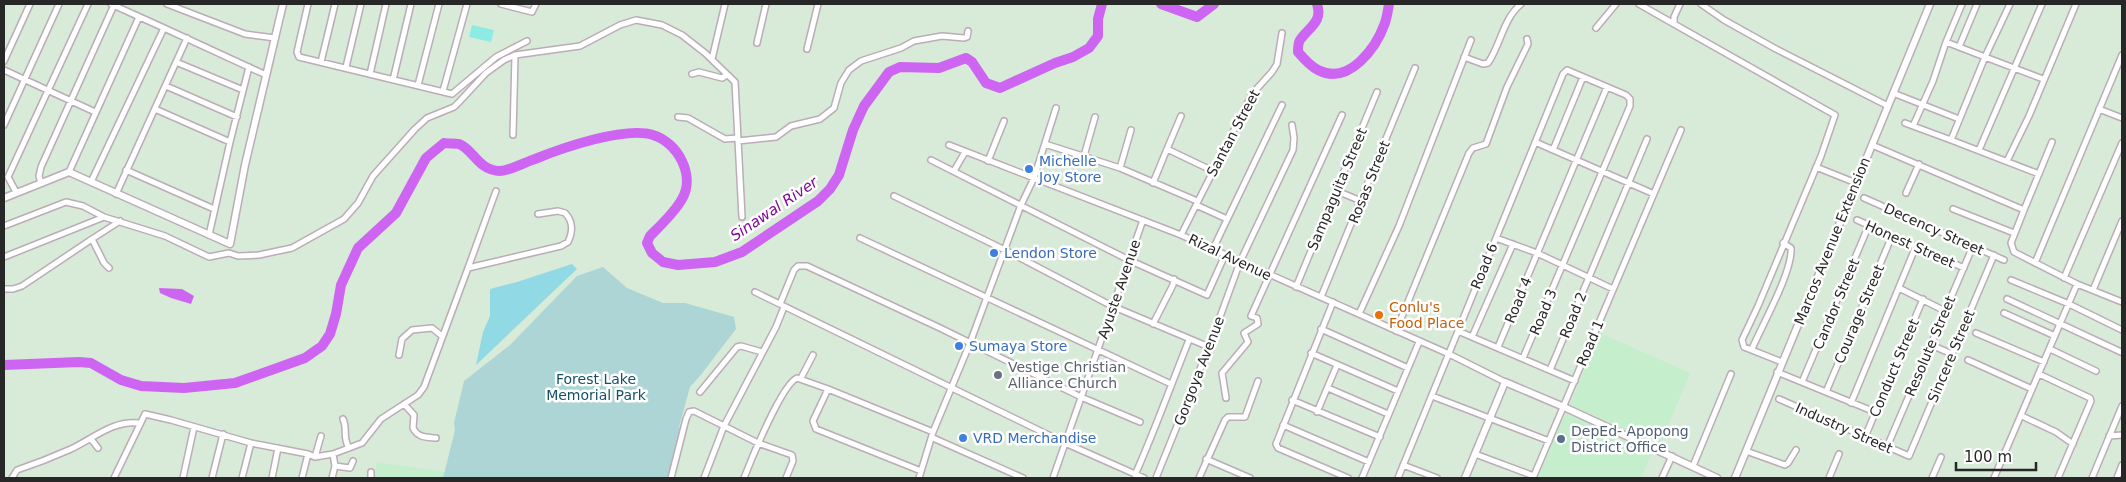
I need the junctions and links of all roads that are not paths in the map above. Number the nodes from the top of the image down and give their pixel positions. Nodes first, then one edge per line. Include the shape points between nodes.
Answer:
1 (30, 4) edge
2 (59, 4) edge
3 (88, 4) edge
4 (112, 4) edge
5 (167, 4) edge
6 (187, 4) edge
7 (283, 4) edge
8 (308, 4) edge
9 (334, 4) edge
10 (361, 4) edge
11 (386, 4) edge
12 (411, 4) edge
13 (439, 4) edge
14 (467, 4) edge
15 (501, 4) edge
16 (536, 4) edge
17 (725, 4) edge
18 (766, 4) edge
19 (818, 4) edge
20 (1521, 4) edge
21 (1616, 4) edge
22 (1639, 4) edge
23 (1680, 4) edge
24 (1701, 4) edge
25 (1930, 4) edge
26 (1962, 4) edge
27 (1977, 4) edge
28 (2010, 4) edge
29 (2042, 4) edge
30 (2076, 4) edge
31 (510, 5) edge
32 (184, 11) junction
33 (139, 17) junction
34 (1674, 24) junction
35 (164, 28) junction
36 (1596, 28) dead end
37 (968, 31) dead end
38 (1282, 33) dead end
39 (187, 38) junction
40 (275, 38) junction
41 (1527, 39) dead end
42 (1471, 40) dead end
43 (527, 41) dead end
44 (1946, 42) junction
45 (758, 43) dead end
46 (1959, 47) junction
47 (807, 49) dead end
48 (515, 55) junction
49 (2122, 55) edge
50 (1464, 57) junction
51 (1985, 57) junction
52 (712, 59) junction
53 (4, 61) edge
54 (176, 62) junction
55 (321, 62) junction
56 (250, 67) junction
57 (346, 67) junction
58 (1415, 68) dead end
59 (2015, 68) junction
60 (4, 70) edge
61 (370, 74) junction
62 (692, 74) dead end
63 (266, 75) junction
64 (728, 75) junction
65 (1583, 77) junction
66 (2043, 79) junction
67 (25, 80) junction
68 (392, 80) junction
69 (418, 85) junction
70 (166, 86) junction
71 (1608, 87) junction
72 (48, 90) junction
73 (243, 90) junction
74 (443, 91) junction
75 (1377, 92) dead end
76 (1893, 93) junction
77 (72, 101) junction
78 (1922, 104) junction
79 (1282, 106) dead end
80 (1888, 106) junction
81 (1056, 108) dead end
82 (155, 109) junction
83 (2099, 109) junction
84 (95, 112) junction
85 (1342, 115) dead end
86 (1181, 116) dead end
87 (237, 117) junction
88 (678, 117) dead end
89 (1095, 117) dead end
90 (1960, 118) junction
91 (2122, 118) edge
92 (1004, 121) dead end
93 (1905, 123) dead end
94 (4, 125) edge
95 (1292, 125) dead end
96 (1913, 126) junction
97 (1131, 130) dead end
98 (1681, 130) dead end
99 (513, 135) dead end
100 (1647, 139) dead end
101 (737, 140) junction
102 (1951, 140) junction
103 (230, 142) junction
104 (1535, 142) junction
105 (2052, 142) dead end
106 (2122, 143) edge
107 (1045, 144) junction
108 (949, 145) dead end
109 (1872, 145) junction
110 (1167, 149) junction
111 (1553, 150) junction
112 (1978, 150) junction
113 (965, 152) junction
114 (1084, 156) junction
115 (931, 160) dead end
116 (988, 161) junction
117 (1576, 161) junction
118 (2007, 161) junction
119 (1919, 164) junction
120 (1816, 167) junction
121 (1120, 168) junction
122 (126, 170) junction
123 (954, 170) junction
124 (1213, 171) junction
125 (69, 172) junction
126 (1602, 172) junction
127 (2039, 174) junction
128 (6, 176) edge
129 (1034, 178) junction
130 (92, 182) junction
131 (1628, 182) junction
132 (41, 183) junction
133 (1153, 183) junction
134 (1856, 183) junction
135 (1337, 190) junction
136 (496, 191) dead end
137 (16, 192) junction
138 (1906, 193) dead end
139 (116, 194) junction
140 (1654, 194) junction
141 (894, 196) dead end
142 (4, 198) edge
143 (1864, 198) dead end
144 (1362, 200) junction
145 (1196, 203) junction
146 (1021, 205) junction
147 (214, 209) junction
148 (1953, 209) dead end
149 (2024, 210) junction
150 (538, 214) dead end
151 (104, 217) junction
152 (742, 217) dead end
153 (1227, 218) junction
154 (120, 220) junction
155 (1143, 220) junction
156 (1856, 220) dead end
157 (2122, 221) edge
158 (1869, 225) junction
159 (4, 226) edge
160 (2014, 233) junction
161 (209, 235) junction
162 (1181, 235) junction
163 (1892, 236) junction
164 (860, 238) dead end
165 (1496, 238) junction
166 (92, 239) junction
167 (1783, 243) junction
168 (230, 244) junction
169 (1513, 244) junction
170 (1916, 246) junction
171 (1973, 246) junction
172 (1213, 249) junction
173 (1005, 250) junction
174 (228, 253) junction
175 (1537, 253) junction
176 (1225, 255) junction
177 (1994, 255) junction
178 (4, 257) edge
179 (1129, 260) junction
180 (2004, 260) dead end
181 (1240, 262) junction
182 (2035, 262) junction
183 (1563, 265) junction
184 (109, 268) dead end
185 (468, 268) junction
186 (1964, 268) junction
187 (1269, 275) junction
188 (1589, 276) junction
189 (2064, 278) junction
190 (1174, 279) junction
191 (2011, 280) dead end
192 (2077, 284) junction
193 (1296, 286) junction
194 (1899, 288) junction
195 (4, 289) edge
196 (1614, 289) junction
197 (2093, 290) junction
198 (755, 292) dead end
199 (1321, 297) junction
200 (986, 298) junction
201 (1922, 299) junction
202 (2007, 299) dead end
203 (1333, 302) junction
204 (2122, 302) edge
205 (2069, 304) junction
206 (782, 305) junction
207 (1112, 306) junction
208 (1946, 311) junction
209 (2004, 313) dead end
210 (1359, 314) junction
211 (1153, 324) junction
212 (2060, 324) junction
213 (1321, 329) junction
214 (2122, 330) edge
215 (1396, 331) junction
216 (1458, 331) junction
217 (1976, 332) dead end
218 (442, 336) junction
219 (1472, 336) junction
220 (2055, 336) junction
221 (1189, 340) junction
222 (1419, 342) junction
223 (970, 343) junction
224 (1931, 345) junction
225 (1209, 347) junction
226 (1498, 347) junction
227 (1752, 349) junction
228 (2050, 349) junction
229 (1098, 351) junction
230 (762, 352) junction
231 (1311, 352) junction
232 (2120, 352) dead end
233 (1448, 354) junction
234 (1952, 354) junction
235 (398, 355) dead end
236 (813, 355) dead end
237 (1523, 358) junction
238 (1968, 360) dead end
239 (1782, 362) junction
240 (2044, 362) junction
241 (1337, 365) junction
242 (1408, 368) junction
243 (1550, 370) junction
244 (2096, 371) dead end
245 (1778, 372) junction
246 (1732, 374) dead end
247 (2039, 374) junction
248 (801, 378) junction
249 (1258, 380) dead end
250 (1575, 381) junction
251 (1505, 382) junction
252 (1802, 382) junction
253 (1171, 384) junction
254 (828, 388) junction
255 (952, 388) junction
256 (1328, 388) junction
257 (2032, 389) junction
258 (1398, 391) junction
259 (700, 392) dead end
260 (1826, 392) junction
261 (1432, 396) junction
262 (1081, 397) junction
263 (1226, 398) dead end
264 (1779, 399) dead end
265 (1292, 400) junction
266 (1851, 403) junction
267 (404, 404) junction
268 (2122, 406) edge
269 (1564, 407) junction
270 (1317, 412) junction
271 (1875, 412) junction
272 (1388, 414) junction
273 (2022, 416) junction
274 (1489, 418) junction
275 (343, 419) dead end
276 (1140, 422) dead end
277 (139, 423) junction
278 (1283, 425) junction
279 (724, 426) junction
280 (194, 427) junction
281 (224, 434) junction
282 (933, 435) junction
283 (322, 436) dead end
284 (2109, 436) junction
285 (2122, 436) edge
286 (1380, 437) junction
287 (1865, 437) junction
288 (436, 438) dead end
289 (91, 439) junction
290 (1549, 441) junction
291 (251, 443) junction
292 (758, 443) junction
293 (1065, 443) junction
294 (2073, 444) junction
295 (1887, 447) junction
296 (98, 448) dead end
297 (278, 448) junction
298 (349, 448) junction
299 (1796, 450) dead end
300 (1746, 451) junction
301 (308, 454) junction
302 (333, 454) junction
303 (1475, 454) junction
304 (1839, 454) dead end
305 (1672, 456) junction
306 (1909, 456) joint
307 (315, 457) junction
308 (1941, 457) dead end
309 (1206, 459) junction
310 (353, 461) dead end
311 (1369, 462) junction
312 (1403, 465) junction
313 (2122, 465) edge
314 (335, 466) junction
315 (1693, 466) junction
316 (921, 471) junction
317 (1135, 474) junction
318 (1534, 477) edge
319 (12, 478) edge
320 (114, 478) edge
321 (183, 478) edge
322 (212, 478) edge
323 (242, 478) edge
324 (272, 478) edge
325 (302, 478) edge
326 (332, 478) edge
327 (672, 478) edge
328 (704, 478) edge
329 (744, 478) edge
330 (786, 478) edge
331 (919, 478) edge
332 (1023, 478) edge
333 (1053, 478) edge
334 (1144, 478) edge
335 (1156, 478) edge
336 (1199, 478) edge
337 (1250, 478) edge
338 (1348, 478) edge
339 (1362, 478) edge
340 (1398, 478) edge
341 (1437, 478) edge
342 (1465, 478) edge
343 (1662, 478) edge
344 (1717, 478) edge
345 (1735, 478) edge
346 (1829, 478) edge
347 (1932, 478) edge
348 (1994, 478) edge
349 (2058, 478) edge
350 (2092, 478) edge
351 (2117, 478) edge

1 - 53 street
2 - 67 street
3 - 72 street
4 - 33 street
4 - 77 street
5 - 32 street
6 - 32 street
7 - 40 street
8 - 55 street via 297,54
9 - 55 street
10 - 57 street
11 - 61 street
12 - 68 street
13 - 69 street
14 - 74 street
15 - 31 street
16 - 31 street via 532,12
17 - 52 street
18 - 45 street
19 - 47 street
20 - 50 street via 1510,16 1488,63
21 - 36 street
22 - 34 street
23 - 34 street
24 - 80 street via 1724,20
25 - 76 street, Marcos Avenue Extension
26 - 44 street
27 - 46 street
28 - 51 street
29 - 59 street
30 - 66 street
32 - 40 street via 245,34
33 - 35 street
33 - 84 street
34 - 120 street via 1834,113
35 - 39 street
35 - 130 street
37 - 101 street via 964,38 942,36 914,41 861,61 848,70 841,82 834,108 820,118 791,126 776,137
38 - 124 street, Santan Street via 1277,64 1252,94
39 - 54 street
39 - 56 street
40 - 63 street
41 - 215 street via 1528,44 1507,87 1486,144 1473,148 1469,153
42 - 50 street
43 - 74 street via 496,57 456,92
44 - 46 street
44 - 78 street
46 - 51 street
48 - 52 street via 572,48 620,25 644,20 682,35
48 - 99 street
48 - 174 street via 486,73 454,107 428,118 415,129 377,171 352,212 338,224 283,251 252,256
49 - 83 street
50 - 210 street via 1399,226
51 - 59 street
51 - 90 street
52 - 64 street
54 - 70 street
54 - 73 street
55 - 57 street
56 - 63 street
56 - 73 street
57 - 61 street
58 - 144 street, Rosas Street
59 - 66 street
59 - 112 street
60 - 67 street
61 - 68 street
62 - 64 street via 699,72 715,78
63 - 168 street
64 - 101 street via 736,85
65 - 71 street
65 - 104 street, Road 6 via 1568,70 1564,72
65 - 111 street
66 - 118 street
67 - 72 street
67 - 94 street
68 - 69 street
69 - 74 street
70 - 82 street
70 - 87 street
71 - 117 street, Road 4
71 - 126 street, Road 3 via 1628,97 1630,106
72 - 77 street
72 - 128 street
73 - 87 street
75 - 135 street, Sampaguita Street
76 - 78 street
76 - 80 street, Marcos Avenue Extension
77 - 84 street
77 - 132 street via 41,167
78 - 90 street
78 - 96 street
79 - 153 street
80 - 109 street, Marcos Avenue Extension
81 - 107 street
82 - 103 street
82 - 122 street
83 - 91 street
83 - 182 street
84 - 125 street
85 - 187 street
86 - 110 street
87 - 103 street
88 - 101 street via 688,118 725,139
89 - 114 street
90 - 102 street
92 - 116 street
93 - 96 street
95 - 181 street, Gorgoya Avenue via 1293,150
96 - 102 street
97 - 121 street
98 - 140 street, Road 1
100 - 131 street, Road 2
101 - 152 street
102 - 112 street
103 - 147 street
104 - 111 street
104 - 165 street, Road 6
105 - 127 street
106 - 189 street
107 - 114 street
107 - 129 street
108 - 113 street, Rizal Avenue
109 - 119 street
109 - 134 street, Marcos Avenue Extension
110 - 124 street
110 - 133 street
111 - 117 street
112 - 118 street
113 - 116 street, Rizal Avenue
113 - 123 street
114 - 121 street
115 - 123 street
116 - 129 street, Rizal Avenue
117 - 126 street
117 - 175 street, Road 4
118 - 127 street
119 - 138 street
119 - 149 street
120 - 134 street
120 - 167 street
121 - 133 street
122 - 139 street
122 - 147 street
123 - 146 street
124 - 145 street, Santan Street
125 - 130 street
125 - 132 street
126 - 131 street
126 - 183 street, Road 3
127 - 149 street
128 - 137 street
129 - 146 street
129 - 155 street, Rizal Avenue
130 - 139 street
131 - 140 street
131 - 188 street, Road 2
132 - 137 street
133 - 145 street
134 - 239 street, Marcos Avenue Extension
135 - 144 street
135 - 193 street, Sampaguita Street
136 - 185 street
137 - 142 street
139 - 161 street
140 - 196 street, Road 1
141 - 173 street
143 - 171 street, Decency Street
144 - 199 street, Rosas Street
145 - 153 street
145 - 162 street, Santan Street
146 - 173 street
146 - 179 street
147 - 161 street
148 - 160 street
149 - 160 street
150 - 185 street via 558,210 565,213 572,229 568,242
151 - 154 street
151 - 159 street via 83,206 66,202
151 - 178 street
153 - 172 street
154 - 166 street
154 - 174 street via 165,236 209,257
155 - 162 street, Rizal Avenue
155 - 179 street, Ayuste Avenue
156 - 158 street, Honest Street
157 - 197 street
158 - 163 street, Honest Street
158 - 252 street, Candor Street
160 - 182 street via 2011,243 2014,252
161 - 168 street
162 - 172 street, Rizal Avenue
163 - 170 street, Honest Street
163 - 260 street, Courage Street
164 - 200 street
165 - 169 street
165 - 216 street, Road 6
166 - 184 street
166 - 195 street via 22,286
167 - 227 street via 1791,248 1782,283
167 - 227 street via 1742,340 1742,345
168 - 174 street
169 - 175 street
169 - 219 street
170 - 186 street, Honest Street
170 - 194 street
171 - 177 street, Decency Street
171 - 186 street, Resolute Street
172 - 176 street, Rizal Avenue
173 - 200 street
173 - 207 street
175 - 183 street
175 - 226 street, Road 4
176 - 181 street, Rizal Avenue
176 - 190 street via 1207,295
177 - 180 street, Decency Street
177 - 234 street, Sincere Street
179 - 190 street
179 - 207 street, Ayuste Avenue
181 - 187 street, Rizal Avenue
181 - 225 street, Gorgoya Avenue
182 - 189 street
183 - 188 street
183 - 237 street, Road 3
185 - 218 street
186 - 208 street, Resolute Street
187 - 193 street, Rizal Avenue
187 - 263 street via 1251,316 1257,318 1258,324 1244,333 1248,342 1222,373
188 - 196 street
188 - 243 street, Road 2
189 - 192 street
190 - 211 street
191 - 205 street
192 - 197 street
192 - 205 street
193 - 199 street, Rizal Avenue
194 - 201 street
194 - 266 street
196 - 250 street, Road 1
197 - 204 street
198 - 206 street
199 - 203 street, Rizal Avenue
200 - 223 street
200 - 229 street
201 - 208 street
201 - 271 street, Conduct Street
202 - 212 street
203 - 210 street, Rizal Avenue
203 - 213 street
205 - 212 street
205 - 214 street
206 - 223 street via 794,270 798,266 807,266
206 - 230 street via 776,327
206 - 255 street
207 - 211 street
207 - 229 street, Ayuste Avenue
208 - 224 street, Resolute Street
209 - 220 street
210 - 215 street, Rizal Avenue
211 - 221 street
212 - 220 street
212 - 232 street
213 - 231 street
213 - 242 street
215 - 222 street, Rizal Avenue
216 - 219 street
216 - 233 street, Road 6
217 - 240 street
218 - 235 street via 432,328 412,330 402,339
218 - 267 street via 426,383
219 - 226 street
220 - 228 street
221 - 225 street
221 - 253 street
222 - 233 street, Rizal Avenue
222 - 242 street
223 - 255 street
223 - 262 street
224 - 234 street
224 - 295 street, Resolute Street
225 - 335 street, Gorgoya Avenue
226 - 237 street
227 - 239 street
228 - 240 street
228 - 244 street
229 - 253 street
229 - 262 street, Ayuste Avenue
230 - 259 street via 737,347
230 - 279 street
231 - 241 street
231 - 265 street
233 - 251 street, Rizal Avenue
233 - 261 street, Road 6
234 - 306 street, Sincere Street
236 - 248 street
237 - 243 street
238 - 257 street
239 - 245 street, Marcos Avenue Extension
240 - 247 street
241 - 256 street
241 - 258 street
242 - 258 street
243 - 250 street
245 - 252 street
245 - 300 street, Marcos Avenue Extension
246 - 315 street
247 - 257 street
247 - 294 street via 2091,399
248 - 254 street
248 - 292 street via 790,382
249 - 309 street via 1247,414 1243,418 1226,418
250 - 269 street, Road 1
251 - 269 street
251 - 274 street
252 - 260 street
253 - 317 street via 1156,429
254 - 282 street
254 - 316 street via 813,421 816,429
255 - 282 street
255 - 293 street
256 - 270 street
256 - 272 street
257 - 273 street
258 - 272 street
260 - 266 street
261 - 274 street
261 - 312 street, Road 6
262 - 276 street
262 - 293 street, Ayuste Avenue
264 - 287 street, Industry Street
265 - 270 street
265 - 278 street
266 - 271 street
267 - 288 street via 414,415 413,428 417,434
267 - 298 street via 381,419 362,443
268 - 284 street
269 - 290 street, Road 1
269 - 305 street
270 - 286 street
271 - 287 street, Conduct Street
272 - 286 street
273 - 294 street
273 - 348 street
274 - 290 street
274 - 303 street
275 - 298 street via 346,426 344,439
277 - 280 street via 145,414
277 - 289 street via 116,425
277 - 320 street
278 - 311 street
278 - 338 street via 1276,446
279 - 292 street
279 - 327 street via 694,411 689,412
279 - 328 street
280 - 281 street
280 - 321 street
281 - 291 street
281 - 322 street
282 - 316 street
282 - 332 street
283 - 307 street
284 - 285 street
284 - 350 street
286 - 311 street
287 - 295 street, Industry Street
289 - 296 street
289 - 319 street via 17,470
290 - 318 street, Road 1
291 - 297 street
291 - 323 street
292 - 329 street
292 - 330 street via 792,455
293 - 317 street
293 - 333 street, Ayuste Avenue
294 - 349 street
295 - 306 street, Industry Street
297 - 301 street
297 - 324 street
298 - 302 street
299 - 300 street via 1785,465
300 - 345 street, Marcos Avenue Extension
301 - 307 street
301 - 325 street
302 - 307 street
302 - 314 street
303 - 318 street
303 - 342 street
304 - 346 street
305 - 315 street
305 - 343 street
308 - 347 street
309 - 336 street
309 - 337 street
310 - 314 street via 350,468
311 - 339 street
312 - 340 street, Road 6
312 - 341 street
313 - 351 street
314 - 326 street
315 - 344 street
316 - 331 street
317 - 334 street

